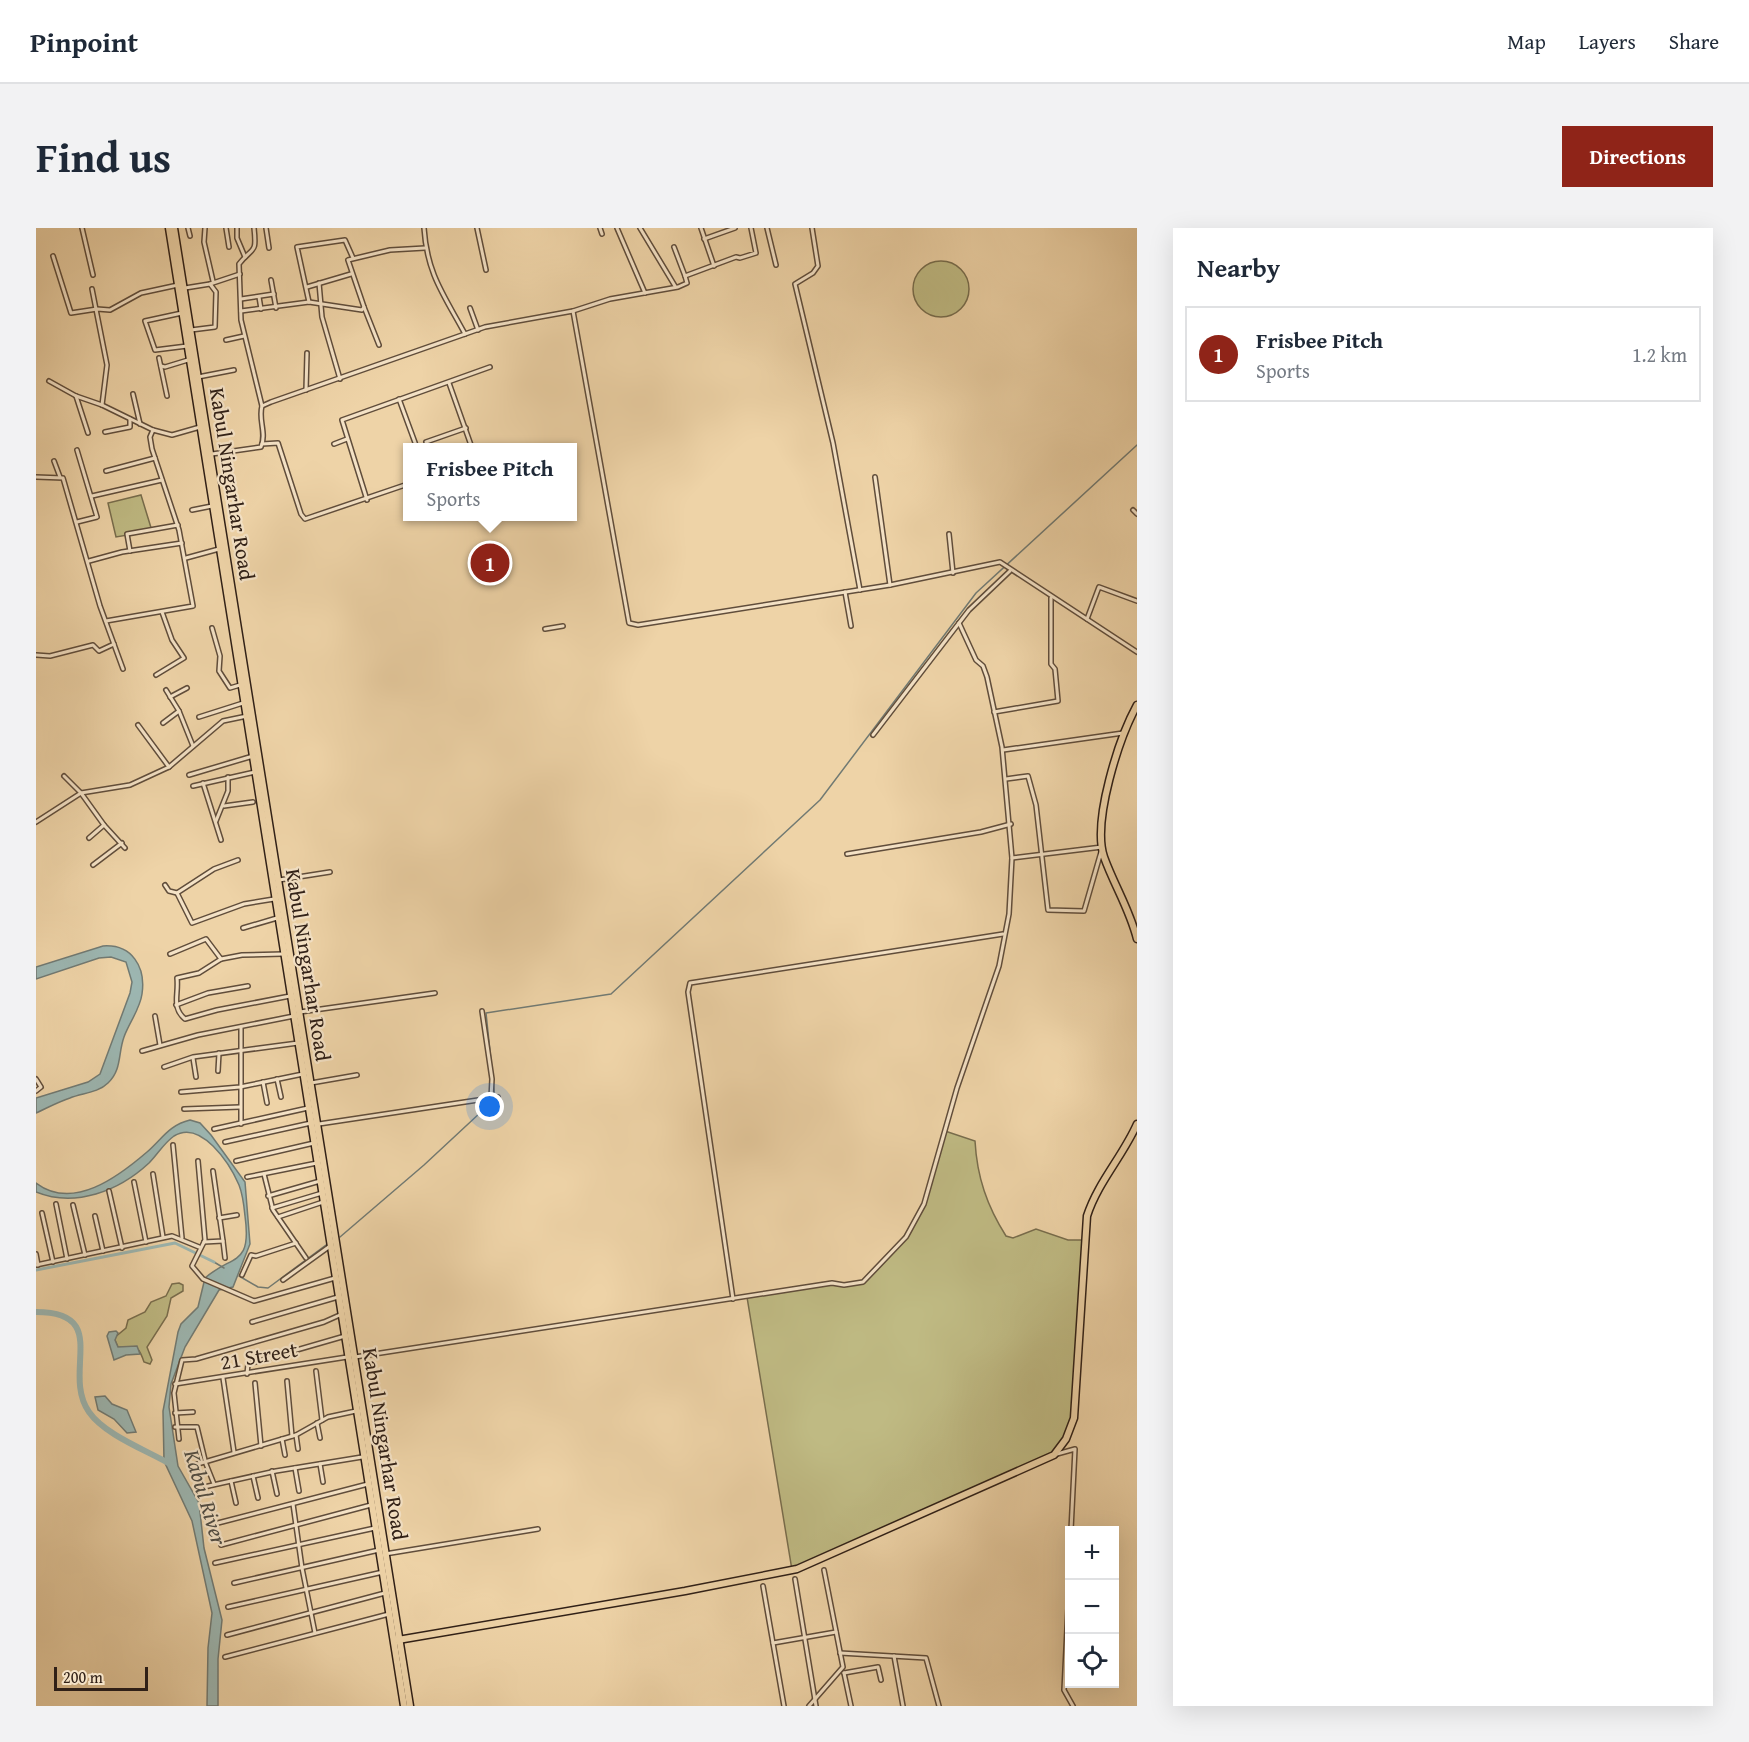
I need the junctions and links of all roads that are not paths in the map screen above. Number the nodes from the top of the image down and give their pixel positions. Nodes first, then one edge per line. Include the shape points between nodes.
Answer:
1 (82, 228) edge
2 (169, 228) edge
3 (174, 228) edge
4 (188, 228) edge
5 (205, 228) edge
6 (226, 228) edge
7 (237, 228) edge
8 (254, 228) edge
9 (266, 228) edge
10 (430, 228) edge
11 (477, 228) edge
12 (600, 228) edge
13 (617, 228) edge
14 (640, 228) edge
15 (701, 228) edge
16 (735, 228) edge
17 (751, 228) edge
18 (767, 228) edge
19 (812, 228) edge
20 (424, 229) edge
21 (728, 229) edge
22 (602, 234) dead end
23 (190, 236) dead end
24 (704, 239) junction
25 (229, 247) dead end
26 (674, 247) dead end
27 (269, 248) dead end
28 (425, 248) junction
29 (53, 256) dead end
30 (245, 257) junction
31 (353, 258) junction
32 (776, 265) dead end
33 (714, 266) junction
34 (486, 270) dead end
35 (240, 274) junction
36 (351, 274) junction
37 (93, 275) dead end
38 (686, 276) junction
39 (271, 280) dead end
40 (211, 283) junction
41 (319, 283) junction
42 (181, 286) junction
43 (675, 286) junction
44 (308, 287) junction
45 (93, 289) dead end
46 (645, 293) junction
47 (274, 294) junction
48 (259, 297) junction
49 (241, 299) junction
50 (309, 302) junction
51 (320, 303) junction
52 (364, 307) junction
53 (276, 308) junction
54 (470, 308) dead end
55 (97, 309) junction
56 (261, 309) junction
57 (241, 311) junction
58 (573, 311) junction
59 (182, 313) junction
60 (190, 330) junction
61 (477, 330) junction
62 (465, 334) junction
63 (244, 336) junction
64 (226, 340) dead end
65 (380, 345) dead end
66 (188, 346) junction
67 (307, 353) dead end
68 (159, 358) dead end
69 (190, 360) junction
70 (161, 366) junction
71 (490, 367) dead end
72 (234, 370) dead end
73 (198, 377) junction
74 (340, 379) junction
75 (49, 381) dead end
76 (449, 383) junction
77 (306, 390) junction
78 (133, 394) dead end
79 (76, 396) junction
80 (167, 396) dead end
81 (399, 399) junction
82 (102, 405) junction
83 (262, 406) junction
84 (130, 419) junction
85 (140, 424) junction
86 (200, 427) junction
87 (466, 428) junction
88 (153, 430) junction
89 (105, 432) dead end
90 (88, 433) dead end
91 (347, 439) junction
92 (426, 442) dead end
93 (416, 443) edge
94 (471, 443) edge
95 (262, 444) junction
96 (334, 444) dead end
97 (77, 450) dead end
98 (207, 455) junction
99 (155, 458) junction
100 (54, 461) dead end
101 (106, 471) dead end
102 (36, 477) edge
103 (60, 477) junction
104 (875, 477) dead end
105 (162, 480) junction
106 (403, 486) edge
107 (92, 496) junction
108 (367, 500) junction
109 (213, 506) junction
110 (192, 510) dead end
111 (1133, 510) dead end
112 (1137, 514) edge
113 (77, 522) junction
114 (178, 525) junction
115 (949, 534) dead end
116 (182, 543) junction
117 (220, 549) junction
118 (130, 551) junction
119 (186, 558) junction
120 (89, 561) junction
121 (1010, 571) junction
122 (953, 573) junction
123 (890, 585) junction
124 (860, 590) junction
125 (844, 592) junction
126 (1051, 597) junction
127 (1137, 601) edge
128 (162, 612) junction
129 (1087, 619) junction
130 (106, 621) junction
131 (959, 623) junction
132 (563, 626) dead end
133 (850, 626) dead end
134 (212, 628) dead end
135 (545, 629) dead end
136 (114, 644) junction
137 (1137, 652) edge
138 (36, 655) edge
139 (123, 669) dead end
140 (156, 675) dead end
141 (242, 685) junction
142 (187, 688) dead end
143 (166, 690) dead end
144 (170, 697) junction
145 (244, 703) junction
146 (1137, 705) edge
147 (179, 711) junction
148 (994, 712) junction
149 (247, 716) junction
150 (199, 717) dead end
151 (163, 723) dead end
152 (138, 725) dead end
153 (1125, 733) junction
154 (873, 735) dead end
155 (193, 746) junction
156 (1003, 750) junction
157 (253, 756) junction
158 (169, 767) junction
159 (255, 772) junction
160 (64, 776) dead end
161 (189, 776) dead end
162 (228, 777) junction
163 (1006, 779) junction
164 (203, 783) junction
165 (193, 786) dead end
166 (81, 794) junction
167 (253, 802) dead end
168 (224, 807) junction
169 (216, 821) junction
170 (36, 822) edge
171 (1011, 824) junction
172 (104, 825) junction
173 (89, 838) dead end
174 (221, 840) dead end
175 (122, 843) junction
176 (125, 848) dead end
177 (1102, 849) junction
178 (847, 854) dead end
179 (1043, 854) junction
180 (1012, 858) junction
181 (238, 860) dead end
182 (93, 865) dead end
183 (330, 872) dead end
184 (275, 881) junction
185 (165, 885) dead end
186 (177, 893) junction
187 (274, 900) junction
188 (277, 918) junction
189 (243, 928) dead end
190 (1003, 934) junction
191 (1137, 939) edge
192 (170, 954) dead end
193 (283, 954) junction
194 (221, 959) junction
195 (248, 986) dead end
196 (435, 993) dead end
197 (291, 996) junction
198 (176, 1005) junction
199 (482, 1011) dead end
200 (296, 1014) junction
201 (155, 1016) dead end
202 (241, 1027) junction
203 (298, 1043) junction
204 (160, 1045) junction
205 (142, 1051) dead end
206 (239, 1051) junction
207 (219, 1053) junction
208 (193, 1057) junction
209 (164, 1067) dead end
210 (218, 1071) dead end
211 (303, 1074) junction
212 (357, 1075) dead end
213 (196, 1077) dead end
214 (36, 1079) edge
215 (277, 1079) junction
216 (263, 1082) junction
217 (310, 1083) junction
218 (240, 1087) junction
219 (36, 1091) edge
220 (181, 1092) dead end
221 (281, 1097) dead end
222 (498, 1097) dead end
223 (491, 1098) junction
224 (267, 1103) dead end
225 (240, 1107) junction
226 (308, 1108) junction
227 (184, 1109) dead end
228 (241, 1124) junction
229 (313, 1124) junction
230 (1137, 1124) edge
231 (214, 1129) dead end
232 (225, 1142) dead end
233 (314, 1143) junction
234 (173, 1145) dead end
235 (198, 1161) dead end
236 (236, 1161) dead end
237 (317, 1163) junction
238 (213, 1171) dead end
239 (153, 1174) dead end
240 (264, 1174) junction
241 (247, 1177) dead end
242 (320, 1181) junction
243 (134, 1182) dead end
244 (109, 1191) dead end
245 (322, 1193) junction
246 (268, 1196) junction
247 (323, 1202) junction
248 (56, 1204) dead end
249 (74, 1205) dead end
250 (272, 1208) junction
251 (42, 1213) dead end
252 (237, 1215) dead end
253 (95, 1216) dead end
254 (278, 1217) junction
255 (219, 1218) junction
256 (163, 1237) junction
257 (182, 1238) junction
258 (223, 1241) junction
259 (146, 1242) junction
260 (204, 1242) junction
261 (296, 1243) junction
262 (330, 1246) junction
263 (122, 1248) junction
264 (198, 1250) junction
265 (103, 1251) junction
266 (36, 1254) edge
267 (85, 1255) junction
268 (225, 1258) dead end
269 (306, 1258) dead end
270 (68, 1259) junction
271 (53, 1262) junction
272 (37, 1265) edge
273 (242, 1275) dead end
274 (335, 1278) junction
275 (283, 1280) dead end
276 (338, 1297) junction
277 (733, 1299) junction
278 (342, 1314) junction
279 (252, 1322) dead end
280 (345, 1336) junction
281 (349, 1358) junction
282 (316, 1371) dead end
283 (247, 1374) junction
284 (223, 1378) junction
285 (287, 1381) dead end
286 (255, 1383) dead end
287 (175, 1384) junction
288 (356, 1411) junction
289 (193, 1412) dead end
290 (174, 1413) junction
291 (322, 1420) junction
292 (317, 1423) junction
293 (175, 1427) junction
294 (297, 1435) junction
295 (292, 1436) junction
296 (320, 1438) dead end
297 (178, 1439) dead end
298 (282, 1439) junction
299 (261, 1446) junction
300 (298, 1449) dead end
301 (234, 1452) junction
302 (285, 1455) dead end
303 (1054, 1455) junction
304 (362, 1457) junction
305 (205, 1462) junction
306 (320, 1464) junction
307 (191, 1466) dead end
308 (295, 1468) junction
309 (272, 1471) junction
310 (253, 1476) junction
311 (231, 1480) junction
312 (323, 1482) dead end
313 (214, 1484) junction
314 (368, 1484) junction
315 (204, 1487) dead end
316 (299, 1491) dead end
317 (277, 1494) dead end
318 (258, 1498) dead end
319 (236, 1503) dead end
320 (293, 1504) junction
321 (372, 1505) junction
322 (218, 1523) dead end
323 (296, 1524) junction
324 (1071, 1526) edge
325 (375, 1528) junction
326 (537, 1529) dead end
327 (221, 1545) dead end
328 (298, 1545) junction
329 (382, 1553) junction
330 (215, 1563) dead end
331 (302, 1568) junction
332 (824, 1570) dead end
333 (382, 1572) junction
334 (795, 1579) dead end
335 (1069, 1580) edge
336 (234, 1583) dead end
337 (763, 1586) dead end
338 (305, 1589) junction
339 (387, 1593) junction
340 (228, 1607) dead end
341 (310, 1614) junction
342 (390, 1614) junction
343 (836, 1632) junction
344 (315, 1634) junction
345 (227, 1635) dead end
346 (804, 1638) junction
347 (397, 1640) junction
348 (773, 1643) junction
349 (840, 1653) junction
350 (894, 1656) junction
351 (225, 1658) dead end
352 (843, 1668) junction
353 (844, 1673) junction
354 (880, 1680) dead end
355 (814, 1700) junction
356 (404, 1706) edge
357 (410, 1706) edge
358 (784, 1706) edge
359 (809, 1706) edge
360 (816, 1706) edge
361 (851, 1706) edge
362 (903, 1706) edge
363 (939, 1706) edge
364 (1073, 1706) edge

1 - 37 street
2 - 42 highway, Kabul Ningarhar Road
3 - 42 highway, Kabul Ningarhar Road
4 - 23 street
5 - 40 street
6 - 25 street
7 - 30 street
8 - 30 street via 256,244
9 - 27 street
10 - 20 street
11 - 34 street
12 - 22 street
13 - 46 street
14 - 43 street
15 - 24 street
16 - 21 street
17 - 33 street via 756,253
18 - 32 street
19 - 124 street via 818,266 795,284 833,443
20 - 28 street
21 - 24 street
24 - 33 street
26 - 38 street
28 - 31 street
28 - 62 street via 436,284
29 - 55 street via 71,313
30 - 35 street via 239,264
31 - 36 street via 348,260
31 - 44 street via 345,240 297,247
33 - 38 street
35 - 40 street
35 - 49 street
36 - 41 street
36 - 52 street
38 - 43 street via 687,283
39 - 47 street
40 - 42 street
40 - 60 street via 216,292 215,327
41 - 44 street
41 - 51 street
42 - 55 street via 141,293 110,310
42 - 59 highway, Kabul Ningarhar Road
42 - 60 highway, Kabul Ningarhar Road
43 - 46 street
44 - 50 street
45 - 55 street
46 - 58 street
47 - 48 street
47 - 53 street
48 - 49 street
48 - 56 street
49 - 57 street
50 - 51 street
50 - 53 street
51 - 52 street via 357,311
51 - 74 street
52 - 65 street
53 - 56 street
54 - 61 street
55 - 82 street via 107,365
56 - 57 street
57 - 63 street
58 - 61 street
58 - 125 street via 629,623 638,625
59 - 66 highway, Kabul Ningarhar Road
59 - 66 street via 145,321 155,350
60 - 73 highway, Kabul Ningarhar Road
61 - 62 street
62 - 74 street
63 - 64 street
63 - 83 street
66 - 69 highway, Kabul Ningarhar Road
67 - 77 street
68 - 70 street
69 - 70 street
69 - 86 highway, Kabul Ningarhar Road
70 - 80 street
71 - 76 street
72 - 73 street
73 - 98 highway, Kabul Ningarhar Road
74 - 77 street
75 - 79 street
76 - 81 street
76 - 87 street
77 - 83 street
78 - 85 street
79 - 82 street
79 - 90 street
81 - 91 street via 342,420
81 - 93 street
82 - 84 street
83 - 95 street
84 - 85 street
84 - 89 street via 130,427
85 - 88 street
86 - 88 street via 172,435
86 - 98 highway, Kabul Ningarhar Road
87 - 92 street
87 - 94 street
88 - 99 street via 150,437
91 - 96 street
91 - 108 street
95 - 98 street
95 - 108 street via 278,443 305,519
97 - 107 street
98 - 109 highway, Kabul Ningarhar Road
98 - 184 highway, Kabul Ningarhar Road
99 - 101 street
99 - 105 street
100 - 103 street
102 - 103 street
103 - 113 street
104 - 123 street
105 - 107 street
105 - 114 street
106 - 108 street
107 - 113 street via 97,517
109 - 110 street
109 - 117 highway, Kabul Ningarhar Road
111 - 112 street
113 - 120 street
114 - 116 street
114 - 118 street via 127,534
115 - 122 street
116 - 118 street
116 - 119 street
117 - 119 street
117 - 141 highway, Kabul Ningarhar Road
118 - 120 street
119 - 128 street via 193,606
120 - 130 street
121 - 122 street via 1000,562
121 - 126 street
121 - 131 street
122 - 123 street
123 - 124 street
124 - 125 street
125 - 133 street
126 - 129 street
126 - 148 street via 1051,664 1055,669 1058,701
127 - 129 street via 1100,587
128 - 130 street
128 - 140 street via 172,640 184,658
129 - 137 street
130 - 136 street
131 - 148 street, 21 Street via 976,660 983,666
131 - 154 street
132 - 135 street
134 - 141 street via 220,656 219,671 230,688
136 - 138 street via 99,651 93,645 50,656
136 - 139 street
141 - 145 highway, Kabul Ningarhar Road
142 - 144 street
143 - 144 street
144 - 147 street
145 - 149 highway, Kabul Ningarhar Road
145 - 150 street
146 - 153 highway
147 - 151 street
147 - 155 street
148 - 156 street, 21 Street
149 - 155 street via 223,721
149 - 157 highway, Kabul Ningarhar Road
152 - 158 street
153 - 156 street
153 - 177 highway via 1104,798
155 - 158 street
156 - 163 street, 21 Street
157 - 159 highway, Kabul Ningarhar Road
157 - 161 street
158 - 166 street via 130,785
159 - 162 street
159 - 184 highway, Kabul Ningarhar Road
160 - 166 street
162 - 164 street
162 - 168 street
163 - 171 street, 21 Street
163 - 179 street via 1028,776
164 - 165 street
164 - 169 street
166 - 170 street
166 - 172 street
167 - 168 street
168 - 169 street
169 - 174 street
171 - 178 street
171 - 180 street, 21 Street
172 - 173 street
172 - 175 street
175 - 176 street
175 - 182 street
177 - 179 street
177 - 179 street via 1084,911 1048,910
177 - 191 highway
179 - 180 street
180 - 190 street, 21 Street via 1009,914
181 - 186 street via 214,869
183 - 184 street
184 - 187 highway, Kabul Ningarhar Road
184 - 200 highway, Kabul Ningarhar Road
185 - 186 street
186 - 187 street via 192,923 244,904
187 - 188 highway, Kabul Ningarhar Road
188 - 189 street
188 - 193 highway, Kabul Ningarhar Road
190 - 277 street, 21 Street via 999,966 957,1088 924,1204 906,1237 863,1282 831,1283
190 - 277 street via 690,983 688,992
192 - 194 street via 206,939
193 - 194 street
193 - 197 highway, Kabul Ningarhar Road
194 - 198 street via 199,973 177,978
195 - 198 street via 208,993
196 - 200 street
197 - 198 street via 184,1019
197 - 200 highway, Kabul Ningarhar Road
199 - 223 street via 492,1078
200 - 202 street
200 - 203 highway, Kabul Ningarhar Road
200 - 217 highway, Kabul Ningarhar Road
201 - 204 street
202 - 204 street
202 - 206 street
203 - 206 street
203 - 211 highway, Kabul Ningarhar Road
204 - 205 street
206 - 207 street
206 - 218 street
207 - 208 street
207 - 210 street
208 - 209 street
208 - 213 street
211 - 215 street
211 - 226 highway, Kabul Ningarhar Road
212 - 217 street
214 - 219 street via 41,1087
215 - 216 street
215 - 221 street
216 - 218 street
216 - 224 street
217 - 229 highway, Kabul Ningarhar Road
218 - 220 street
218 - 225 street
222 - 223 street
223 - 229 street
225 - 227 street
225 - 228 street
226 - 228 street
226 - 229 highway, Kabul Ningarhar Road
228 - 231 street
229 - 232 street
229 - 233 highway, Kabul Ningarhar Road
229 - 281 highway, Kabul Ningarhar Road
230 - 303 highway via 1092,1199 1087,1216 1074,1418
233 - 236 street
233 - 237 highway, Kabul Ningarhar Road
234 - 257 street
235 - 260 street
237 - 240 street
237 - 242 highway, Kabul Ningarhar Road
238 - 255 street
239 - 256 street
240 - 241 street
240 - 246 street
242 - 245 highway, Kabul Ningarhar Road
242 - 246 street
243 - 259 street
244 - 263 street
245 - 247 highway, Kabul Ningarhar Road
245 - 250 street
246 - 250 street
247 - 254 street
247 - 262 highway, Kabul Ningarhar Road
248 - 270 street
249 - 267 street
250 - 254 street
251 - 271 street
252 - 255 street
253 - 265 street
254 - 261 street
255 - 258 street
256 - 257 street
256 - 259 street
257 - 264 street
258 - 260 street
258 - 268 street
259 - 263 street
260 - 264 street
261 - 269 street
261 - 273 street via 251,1255
262 - 274 highway, Kabul Ningarhar Road
262 - 275 street
263 - 265 street
264 - 274 street via 192,1266 203,1279 258,1301
265 - 267 street
266 - 272 street
267 - 270 street
270 - 271 street
271 - 272 street
274 - 276 highway, Kabul Ningarhar Road
276 - 278 highway, Kabul Ningarhar Road
276 - 279 street
277 - 281 street, 21 Street
278 - 280 highway, Kabul Ningarhar Road
278 - 287 street via 182,1360
280 - 281 highway, Kabul Ningarhar Road
280 - 283 street via 248,1364
281 - 283 street, 21 Street
281 - 288 highway, Kabul Ningarhar Road
281 - 329 highway, Kabul Ningarhar Road
282 - 291 street
283 - 284 street, 21 Street
284 - 287 street, 21 Street
284 - 301 street
285 - 295 street
286 - 299 street
287 - 290 street
288 - 291 street
288 - 304 highway, Kabul Ningarhar Road
289 - 290 street
290 - 293 street
291 - 292 street
292 - 294 street
292 - 296 street
293 - 297 street
293 - 305 street via 197,1427
294 - 295 street
294 - 300 street
295 - 298 street
298 - 299 street
298 - 302 street
299 - 301 street
301 - 305 street
303 - 324 street via 1075,1449
303 - 347 highway via 797,1569
304 - 306 street
304 - 314 highway, Kabul Ningarhar Road
305 - 307 street
305 - 313 street
306 - 308 street
306 - 312 street
308 - 309 street
308 - 316 street
309 - 310 street
309 - 317 street
310 - 311 street
310 - 318 street
311 - 313 street
311 - 319 street
313 - 315 street
314 - 320 street
314 - 321 highway, Kabul Ningarhar Road
320 - 322 street
320 - 323 street
321 - 323 street
321 - 325 highway, Kabul Ningarhar Road
323 - 327 street
323 - 328 street
325 - 328 street
325 - 329 highway, Kabul Ningarhar Road
326 - 329 street
328 - 330 street
328 - 331 street
329 - 331 street
329 - 333 highway, Kabul Ningarhar Road
329 - 347 highway, Kabul Ningarhar Road
331 - 336 street
331 - 338 street
332 - 343 street
333 - 338 street
333 - 339 highway, Kabul Ningarhar Road
334 - 346 street
335 - 364 street via 1064,1690
337 - 348 street
338 - 340 street
338 - 341 street
339 - 341 street
339 - 342 highway, Kabul Ningarhar Road
341 - 344 street
341 - 345 street
342 - 344 street
342 - 347 highway, Kabul Ningarhar Road
343 - 346 street
343 - 349 street
344 - 351 street
346 - 348 street
346 - 355 street
347 - 356 highway, Kabul Ningarhar Road
347 - 357 highway, Kabul Ningarhar Road
348 - 358 street
349 - 350 street
349 - 352 street
350 - 362 street
350 - 363 street via 926,1658
352 - 353 street
352 - 355 street
353 - 354 street via 878,1667
353 - 361 street
355 - 359 street
355 - 360 street

